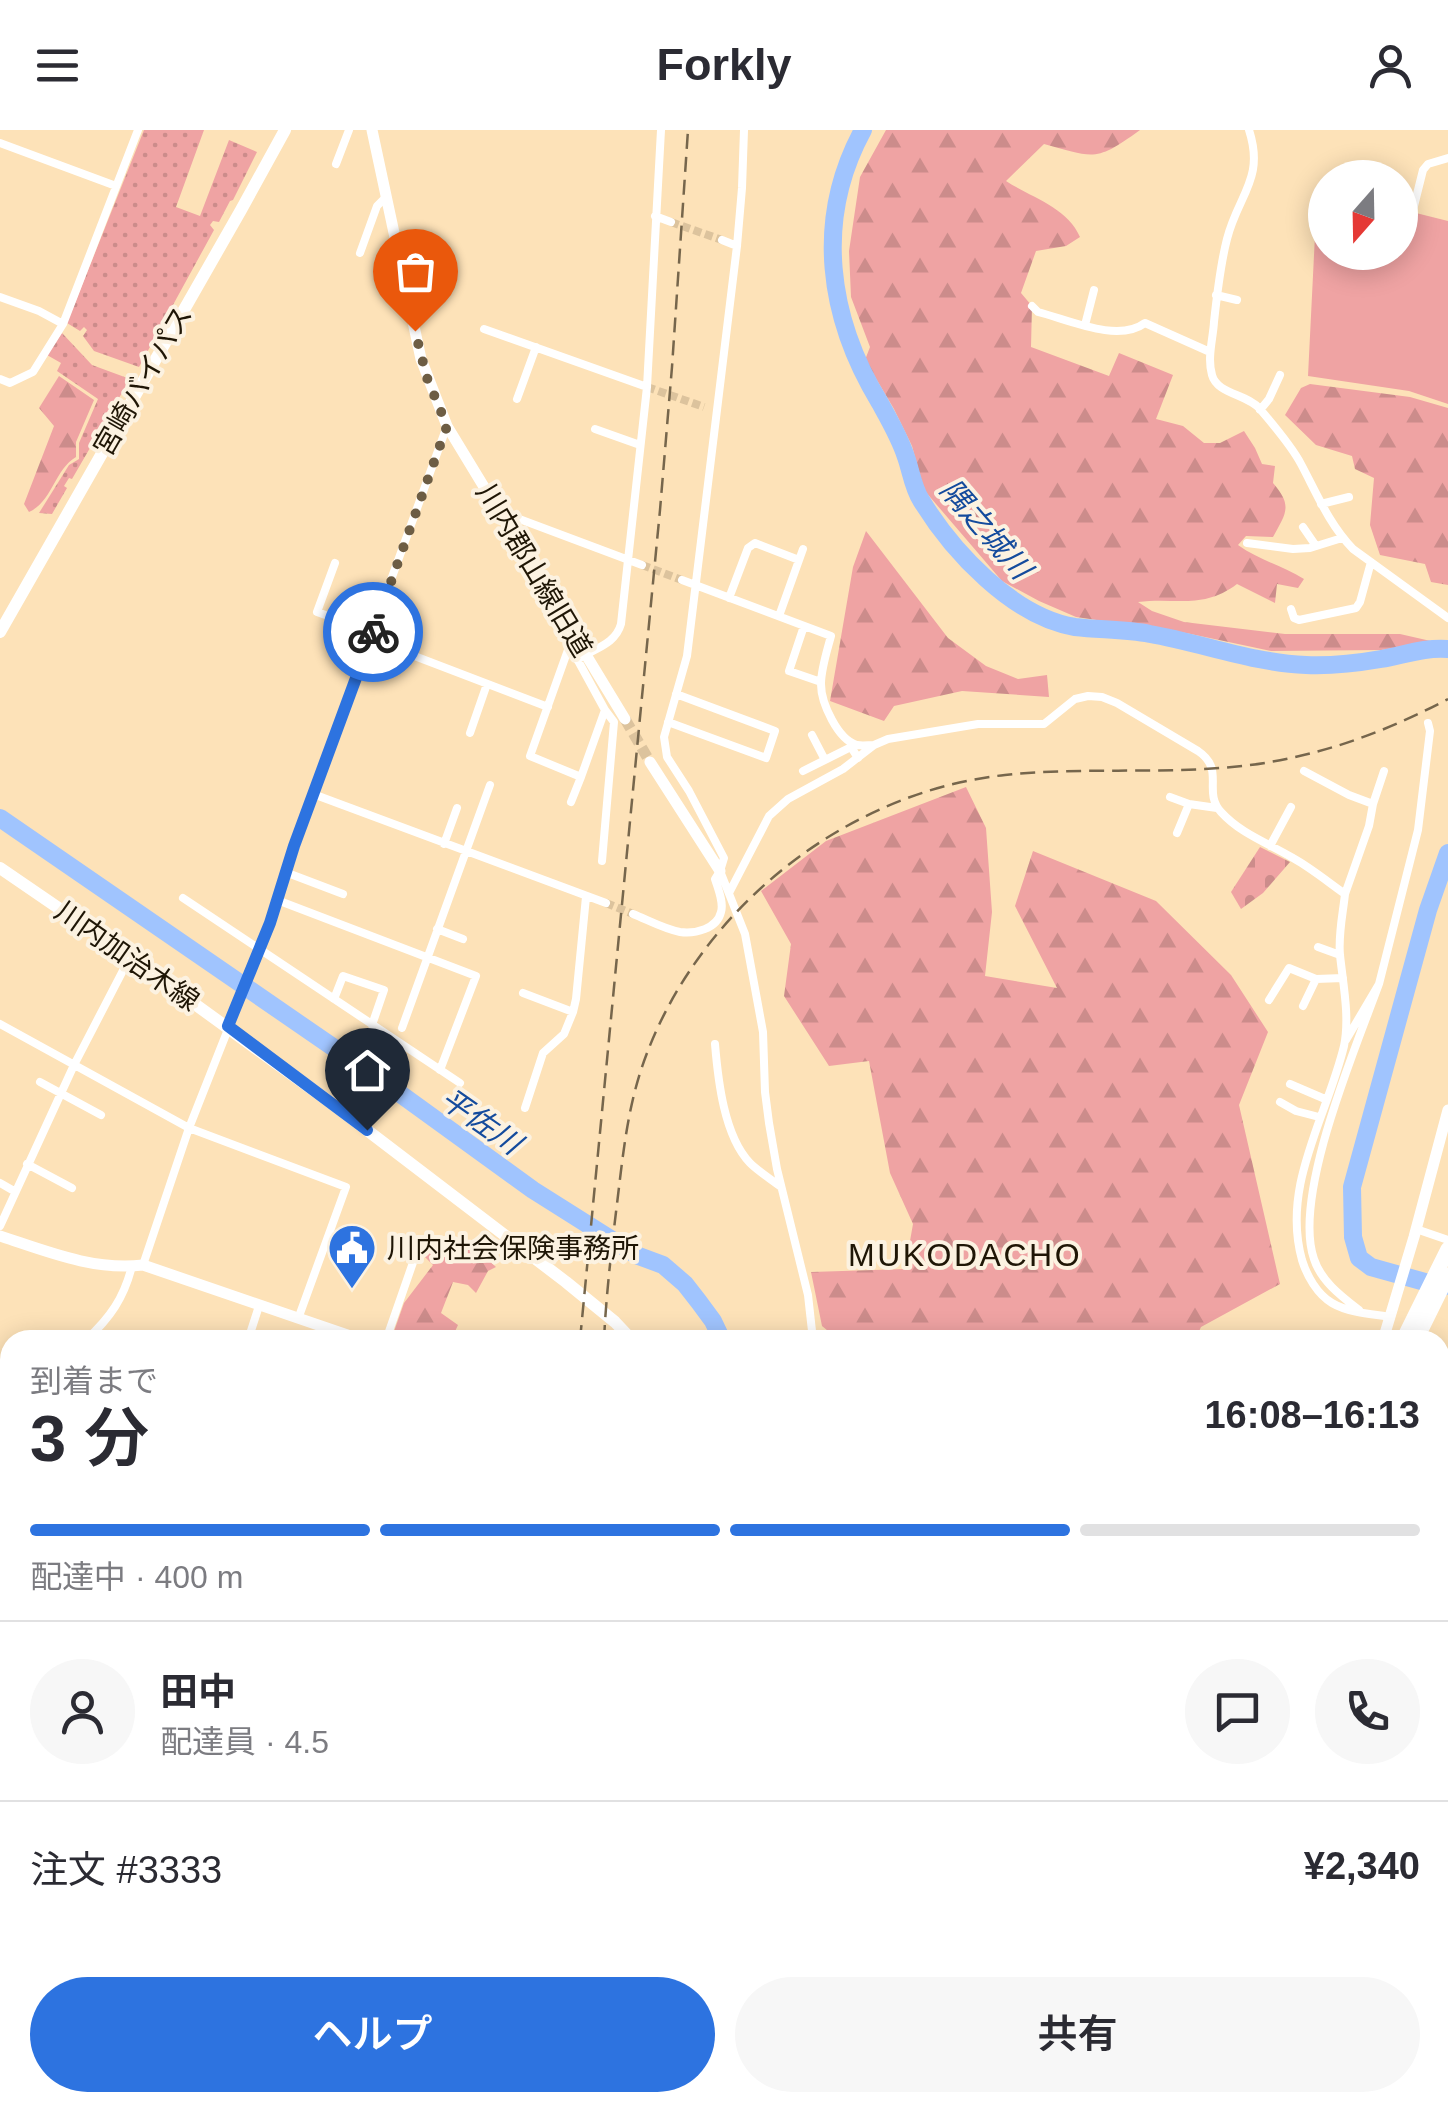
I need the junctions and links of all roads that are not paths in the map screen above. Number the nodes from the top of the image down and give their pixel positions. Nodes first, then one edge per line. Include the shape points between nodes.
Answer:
1 (138, 130) edge
2 (284, 130) edge
3 (349, 130) edge
4 (372, 130) edge
5 (661, 130) edge
6 (744, 130) edge
7 (1249, 130) edge
8 (0, 143) edge
9 (1448, 158) edge
10 (336, 164) dead end
11 (116, 186) junction
12 (1418, 190) edge
13 (385, 198) junction
14 (655, 216) junction
15 (671, 222) tunnel mouth
16 (722, 240) tunnel mouth
17 (737, 246) junction
18 (360, 253) dead end
19 (1094, 290) dead end
20 (1216, 295) junction
21 (0, 297) edge
22 (1237, 300) dead end
23 (1032, 306) dead end
24 (63, 324) junction
25 (1085, 325) junction
26 (484, 329) dead end
27 (536, 347) junction
28 (1210, 352) junction
29 (1280, 375) dead end
30 (0, 379) edge
31 (647, 387) junction
32 (517, 399) dead end
33 (704, 407) tunnel mouth
34 (1260, 410) junction
35 (716, 412) junction
36 (447, 426) junction
37 (594, 429) dead end
38 (640, 445) junction
39 (1349, 497) dead end
40 (1321, 504) junction
41 (498, 511) junction
42 (1303, 527) dead end
43 (1342, 538) junction
44 (1248, 544) dead end
45 (1316, 546) junction
46 (804, 549) dead end
47 (627, 559) junction
48 (799, 560) junction
49 (1371, 562) junction
50 (335, 563) dead end
51 (642, 565) tunnel mouth
52 (682, 580) tunnel mouth
53 (695, 585) junction
54 (729, 598) junction
55 (1291, 609) dead end
56 (779, 616) junction
57 (1448, 618) edge
58 (804, 626) junction
59 (0, 632) edge
60 (372, 636) junction
61 (572, 640) junction
62 (581, 656) junction
63 (821, 682) junction
64 (487, 684) junction
65 (676, 694) junction
66 (548, 706) junction
67 (605, 710) junction
68 (626, 718) tunnel mouth
69 (668, 722) junction
70 (1428, 723) dead end
71 (470, 733) dead end
72 (812, 736) dead end
73 (874, 745) junction
74 (853, 746) junction
75 (858, 758) junction
76 (825, 760) junction
77 (650, 762) tunnel mouth
78 (803, 771) dead end
79 (1304, 771) dead end
80 (1384, 771) dead end
81 (581, 777) junction
82 (490, 785) dead end
83 (313, 794) junction
84 (1170, 797) dead end
85 (571, 802) dead end
86 (1190, 804) junction
87 (1373, 804) junction
88 (1291, 807) dead end
89 (457, 808) dead end
90 (1217, 808) junction
91 (1177, 833) dead end
92 (444, 844) junction
93 (1270, 846) junction
94 (465, 852) junction
95 (602, 862) dead end
96 (0, 868) edge
97 (720, 871) junction
98 (286, 872) junction
99 (729, 893) junction
100 (343, 894) dead end
101 (1344, 894) junction
102 (586, 897) junction
103 (183, 898) dead end
104 (277, 900) junction
105 (606, 903) tunnel mouth
106 (633, 914) tunnel mouth
107 (437, 929) junction
108 (463, 938) dead end
109 (1318, 947) dead end
110 (258, 948) junction
111 (1340, 955) junction
112 (130, 957) junction
113 (427, 957) junction
114 (1343, 978) junction
115 (1316, 979) junction
116 (1379, 984) junction
117 (523, 992) dead end
118 (334, 1000) junction
119 (1269, 1000) dead end
120 (1344, 1000) junction
121 (1304, 1006) dead end
122 (1365, 1008) junction
123 (572, 1012) junction
124 (0, 1024) edge
125 (372, 1025) junction
126 (228, 1026) junction
127 (402, 1028) dead end
128 (715, 1044) dead end
129 (1344, 1044) junction
130 (74, 1065) junction
131 (440, 1070) junction
132 (40, 1082) dead end
133 (460, 1083) dead end
134 (1290, 1084) dead end
135 (60, 1093) junction
136 (1325, 1099) junction
137 (1280, 1102) dead end
138 (524, 1108) dead end
139 (100, 1115) dead end
140 (1448, 1115) edge
141 (1319, 1117) junction
142 (189, 1128) junction
143 (27, 1164) junction
144 (0, 1183) edge
145 (781, 1187) junction
146 (72, 1188) dead end
147 (14, 1191) junction
148 (0, 1226) edge
149 (1415, 1233) junction
150 (0, 1236) edge
151 (1448, 1240) edge
152 (1448, 1248) edge
153 (417, 1251) dead end
154 (138, 1265) junction
155 (1448, 1276) edge
156 (260, 1306) junction
157 (1363, 1312) junction
158 (1392, 1312) junction
159 (298, 1319) junction
160 (97, 1330) edge
161 (252, 1330) edge
162 (332, 1330) edge
163 (389, 1330) edge
164 (623, 1330) edge
165 (812, 1330) edge
166 (1386, 1330) edge
167 (1414, 1330) edge
168 (1415, 1330) edge

1 - 11 street
2 - 59 main road, 宮崎バイパス
3 - 10 street
4 - 13 street, 川内郡山線旧道
5 - 14 street
6 - 17 street
7 - 20 street via 1256,163 1228,236
8 - 11 street
9 - 12 street via 1428,164
11 - 24 street
13 - 18 street
13 - 36 street, 川内郡山線旧道 via 422,359
14 - 15 street
14 - 31 street
16 - 17 street
17 - 35 street
19 - 25 street
20 - 22 street
20 - 28 street
21 - 24 street
23 - 25 street
24 - 30 street via 33,372 10,382
25 - 28 street via 1116,332 1146,323
26 - 27 street
27 - 31 street
27 - 32 street
28 - 34 street via 1216,385
29 - 34 street
31 - 38 street
33 - 35 street
34 - 40 street via 1300,460
35 - 53 street
36 - 41 street, 川内郡山線旧道
36 - 60 street
37 - 38 street
38 - 47 street
39 - 40 street
40 - 43 street
41 - 47 street
41 - 61 street, 川内郡山線旧道
42 - 45 street
43 - 45 street
43 - 49 street
44 - 45 street
46 - 48 street
47 - 51 street
47 - 62 street via 618,634
48 - 54 street via 754,543
48 - 56 street
49 - 55 street via 1356,608 1299,620
49 - 57 street
50 - 60 street via 317,612
52 - 53 street
53 - 54 street
53 - 65 street
54 - 56 street
56 - 58 street
58 - 63 street via 831,636
58 - 63 street via 788,671
60 - 64 street
60 - 83 street
61 - 62 street, 川内郡山線旧道
61 - 66 street
62 - 67 street
62 - 68 street, 川内郡山線旧道
63 - 74 street via 827,710
64 - 66 street
64 - 71 street
65 - 69 street
65 - 69 street via 775,731 766,758
66 - 81 street via 530,756
67 - 81 street
67 - 95 street via 614,722
69 - 97 street via 667,757 724,858
70 - 116 street via 1418,830
72 - 76 street
73 - 74 street
73 - 75 street
73 - 90 street via 978,724 1044,724 1075,700 1102,697 1208,758
74 - 75 street
74 - 76 street
75 - 99 street via 769,816
76 - 78 street
77 - 97 street
79 - 87 street
80 - 87 street
81 - 85 street
82 - 94 street
83 - 92 street
83 - 98 street
84 - 86 street
86 - 90 street
86 - 91 street
87 - 101 street
88 - 93 street
89 - 92 street
90 - 93 street
92 - 94 street
93 - 101 street
94 - 102 street
94 - 107 street
96 - 112 main road, 川内加治木線
97 - 99 street
97 - 106 street via 715,879 722,911 702,932 680,932
98 - 100 street
98 - 104 street
99 - 145 street via 756,989
101 - 111 street
102 - 105 street
102 - 123 street
103 - 110 street
104 - 110 street
104 - 113 street
107 - 108 street
107 - 113 street
109 - 111 street
110 - 118 street
110 - 126 street
111 - 114 street
112 - 126 main road, 川内加治木線
112 - 130 street
113 - 127 street
113 - 131 street via 476,976
114 - 115 street
114 - 120 street
115 - 119 street via 1289,968
115 - 121 street
116 - 122 street
116 - 157 street via 1333,1109 1310,1213 1309,1238 1323,1277
117 - 123 street
118 - 125 street
118 - 125 street via 343,976 384,990
120 - 122 street
120 - 129 street
122 - 129 street
123 - 138 street via 564,1034 543,1053
124 - 130 street
125 - 131 street
126 - 142 street
126 - 164 main road, 川内加治木線
128 - 145 street via 718,1090 733,1134 748,1161
129 - 136 street
130 - 135 street
130 - 142 street
131 - 133 street
132 - 135 street
134 - 136 street
135 - 139 street
135 - 143 street
136 - 141 street
137 - 141 street
140 - 149 street
141 - 157 street via 1296,1211 1297,1240 1312,1284 1343,1308
142 - 154 street
142 - 159 street via 346,1187
143 - 146 street
143 - 147 street
144 - 147 street
145 - 165 street
147 - 148 street
149 - 151 street
149 - 158 street
150 - 154 street via 69,1259
152 - 167 highway
153 - 163 street
154 - 156 street
154 - 160 street
155 - 168 highway
156 - 159 street
156 - 161 street
157 - 158 street
158 - 166 street
159 - 162 street

